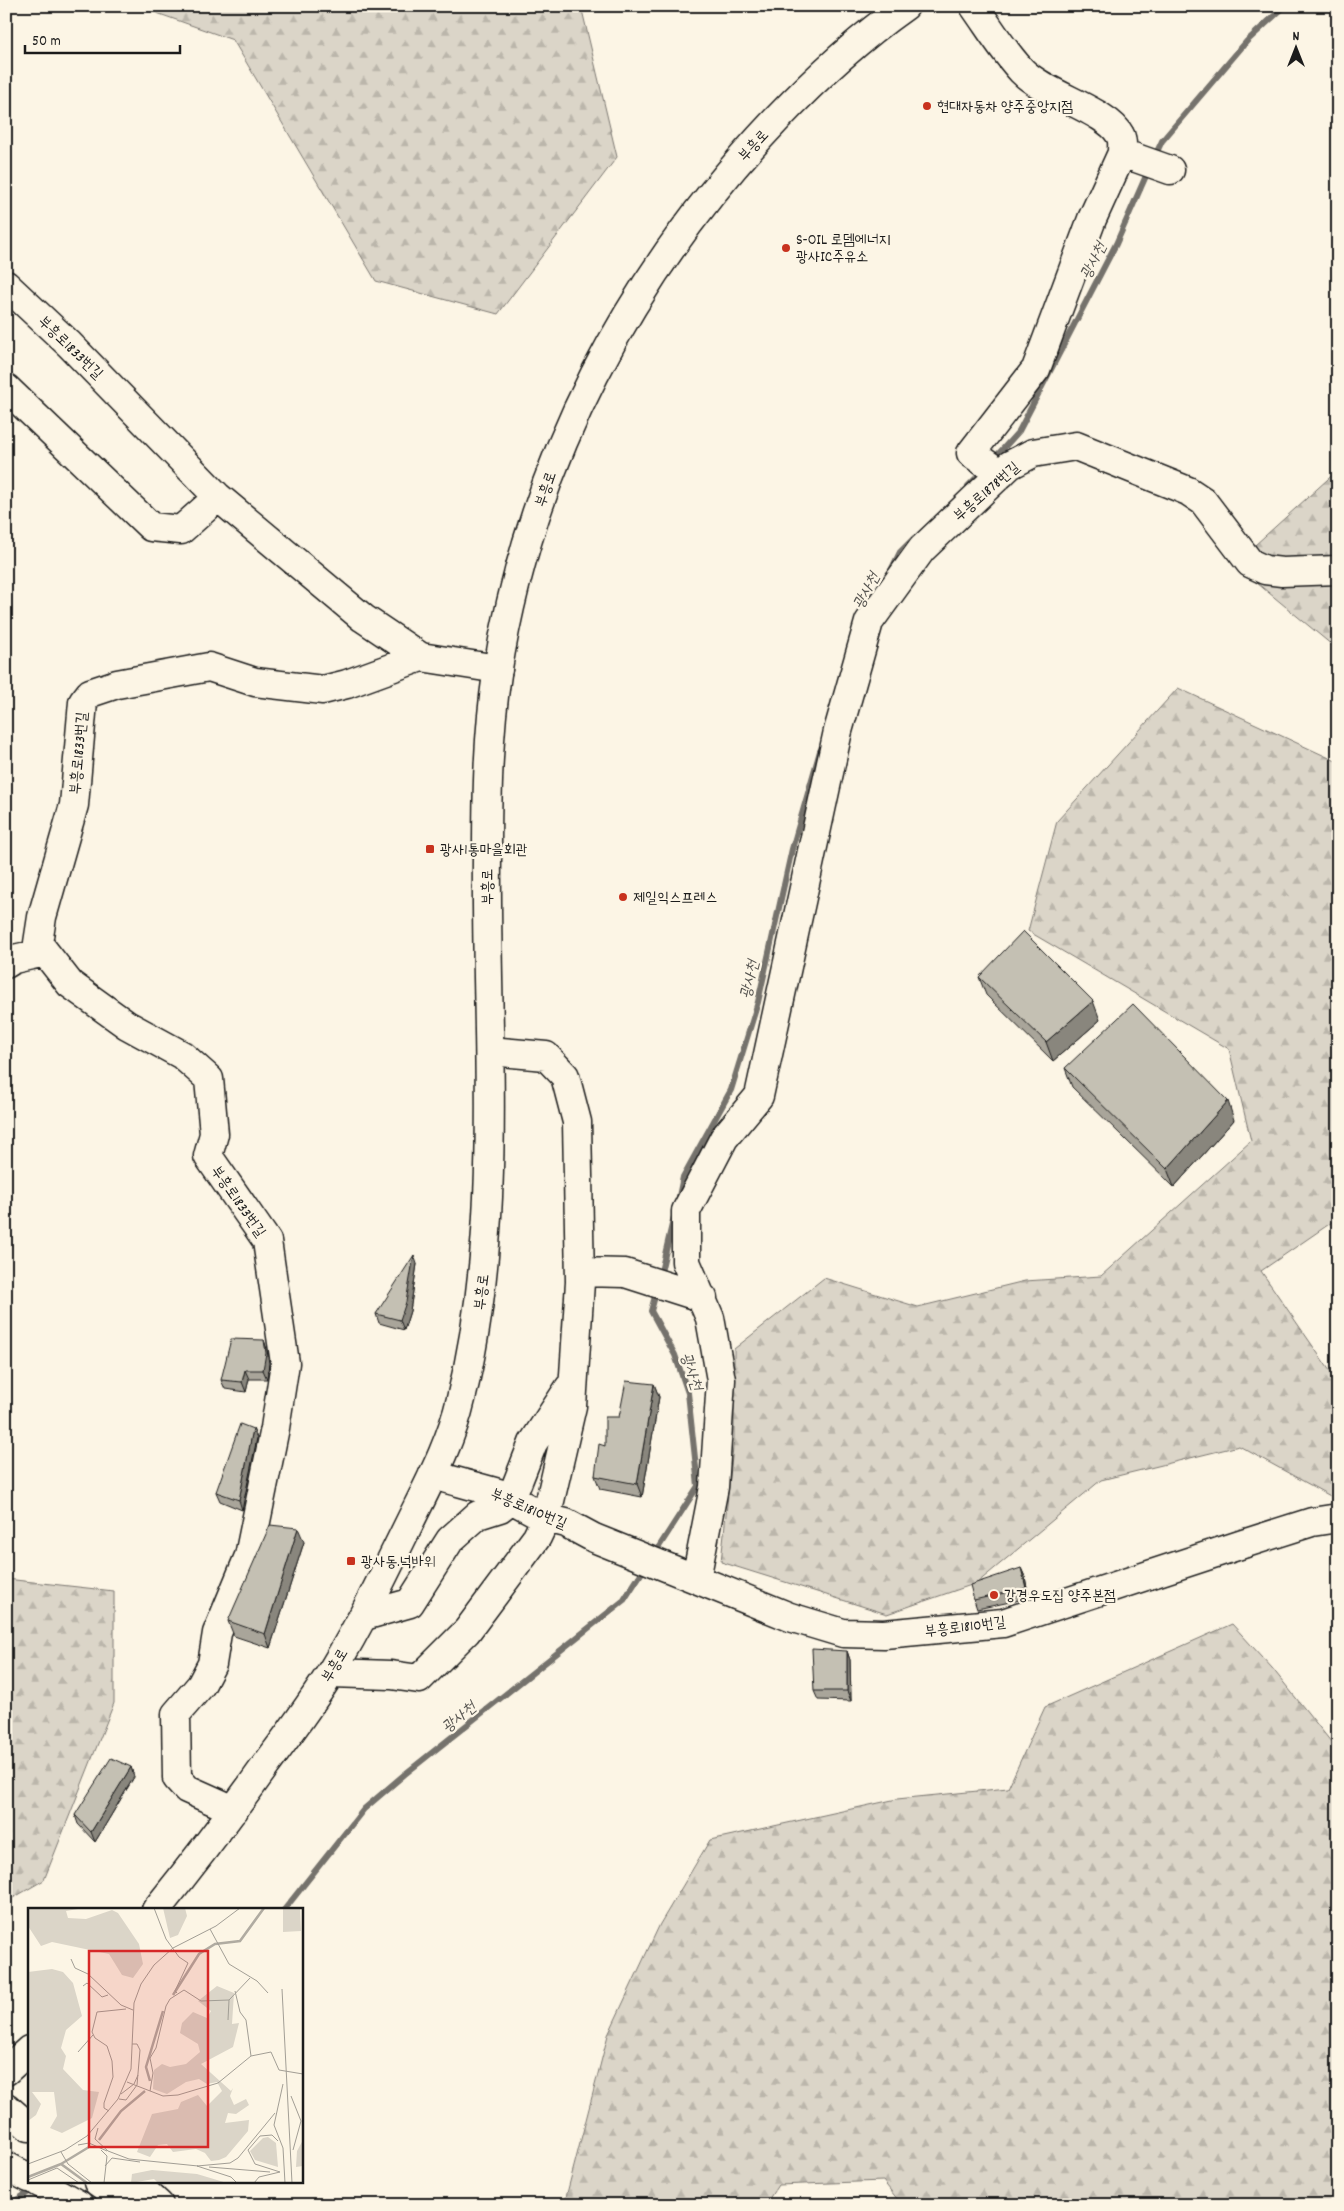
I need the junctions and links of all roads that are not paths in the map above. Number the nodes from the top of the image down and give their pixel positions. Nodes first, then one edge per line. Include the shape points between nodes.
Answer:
1 (905, 6) edge
2 (974, 6) edge
3 (1122, 153) junction
4 (1168, 169) dead end
5 (6, 285) edge
6 (6, 388) edge
7 (999, 473) junction
8 (218, 497) junction
9 (1338, 570) edge
10 (410, 661) junction
11 (498, 669) junction
12 (45, 952) junction
13 (6, 964) edge
14 (490, 1051) junction
15 (580, 1272) junction
16 (696, 1297) junction
17 (573, 1381) junction
18 (433, 1475) junction
19 (511, 1499) junction
20 (546, 1518) junction
21 (1338, 1518) edge
22 (687, 1576) junction
23 (364, 1616) junction
24 (331, 1673) junction
25 (234, 1810) junction
26 (158, 1908) edge
27 (28, 2051) edge
28 (6, 2071) edge
29 (6, 2107) edge
30 (28, 2126) edge
31 (6, 2166) edge
32 (28, 2177) edge
33 (42, 2184) edge
34 (136, 2184) edge
35 (103, 2186) edge
36 (77, 2203) edge
37 (131, 2205) edge
38 (159, 2205) edge

1 - 11 street, 부흥로 via 843,55 750,147 644,284 591,379 552,467 513,596
2 - 3 street via 1021,70 1044,87 1115,127 1121,136
3 - 4 street
3 - 7 street via 1092,219 1036,369 973,455
5 - 8 street, 부흥로1833번길 via 69,344
6 - 8 street via 151,527 181,530
7 - 9 street, 부흥로1878번길 via 1033,453 1076,446 1188,491 1203,501 1250,563 1258,567 1282,572
7 - 16 street, 부흥로1878번길 via 922,549 869,622 838,731 759,1096 724,1138 686,1211 686,1262
8 - 10 street, 부흥로1833번길
10 - 11 street, 부흥로1833번길
10 - 12 street, 부흥로1833번길 via 323,690 255,682 209,667 117,684 90,693 83,702 74,805 42,917 38,943
11 - 14 street, 부흥로 via 492,714 487,844
12 - 13 street
12 - 25 street, 부흥로1833번길 via 70,984 127,1025 182,1055 209,1079 214,1134 208,1156 266,1241 285,1363 266,1474 249,1556 218,1633 212,1664 201,1685 176,1714 177,1778 187,1789
14 - 15 street via 546,1056 565,1076 576,1122
14 - 18 street, 부흥로 via 488,1229 476,1332 460,1405
15 - 16 street via 624,1273
15 - 17 street
16 - 22 street via 710,1318 721,1380 714,1487
17 - 19 street via 534,1443
17 - 20 street via 572,1406
18 - 19 street, 부흥로1810번길
18 - 23 street, 부흥로
19 - 20 street, 부흥로1810번길
19 - 23 street via 500,1508 478,1515 450,1540 410,1603
20 - 22 street, 부흥로1810번길 via 566,1523 594,1538
20 - 24 street via 537,1537 467,1631 419,1679
21 - 22 street, 부흥로1810번길 via 1312,1522 1003,1623 884,1634 844,1633 790,1617
23 - 24 street, 부흥로
24 - 25 street, 부흥로
25 - 26 street, 부흥로
27 - 28 street
29 - 30 street
31 - 32 street
33 - 36 street
34 - 38 street
35 - 37 street

